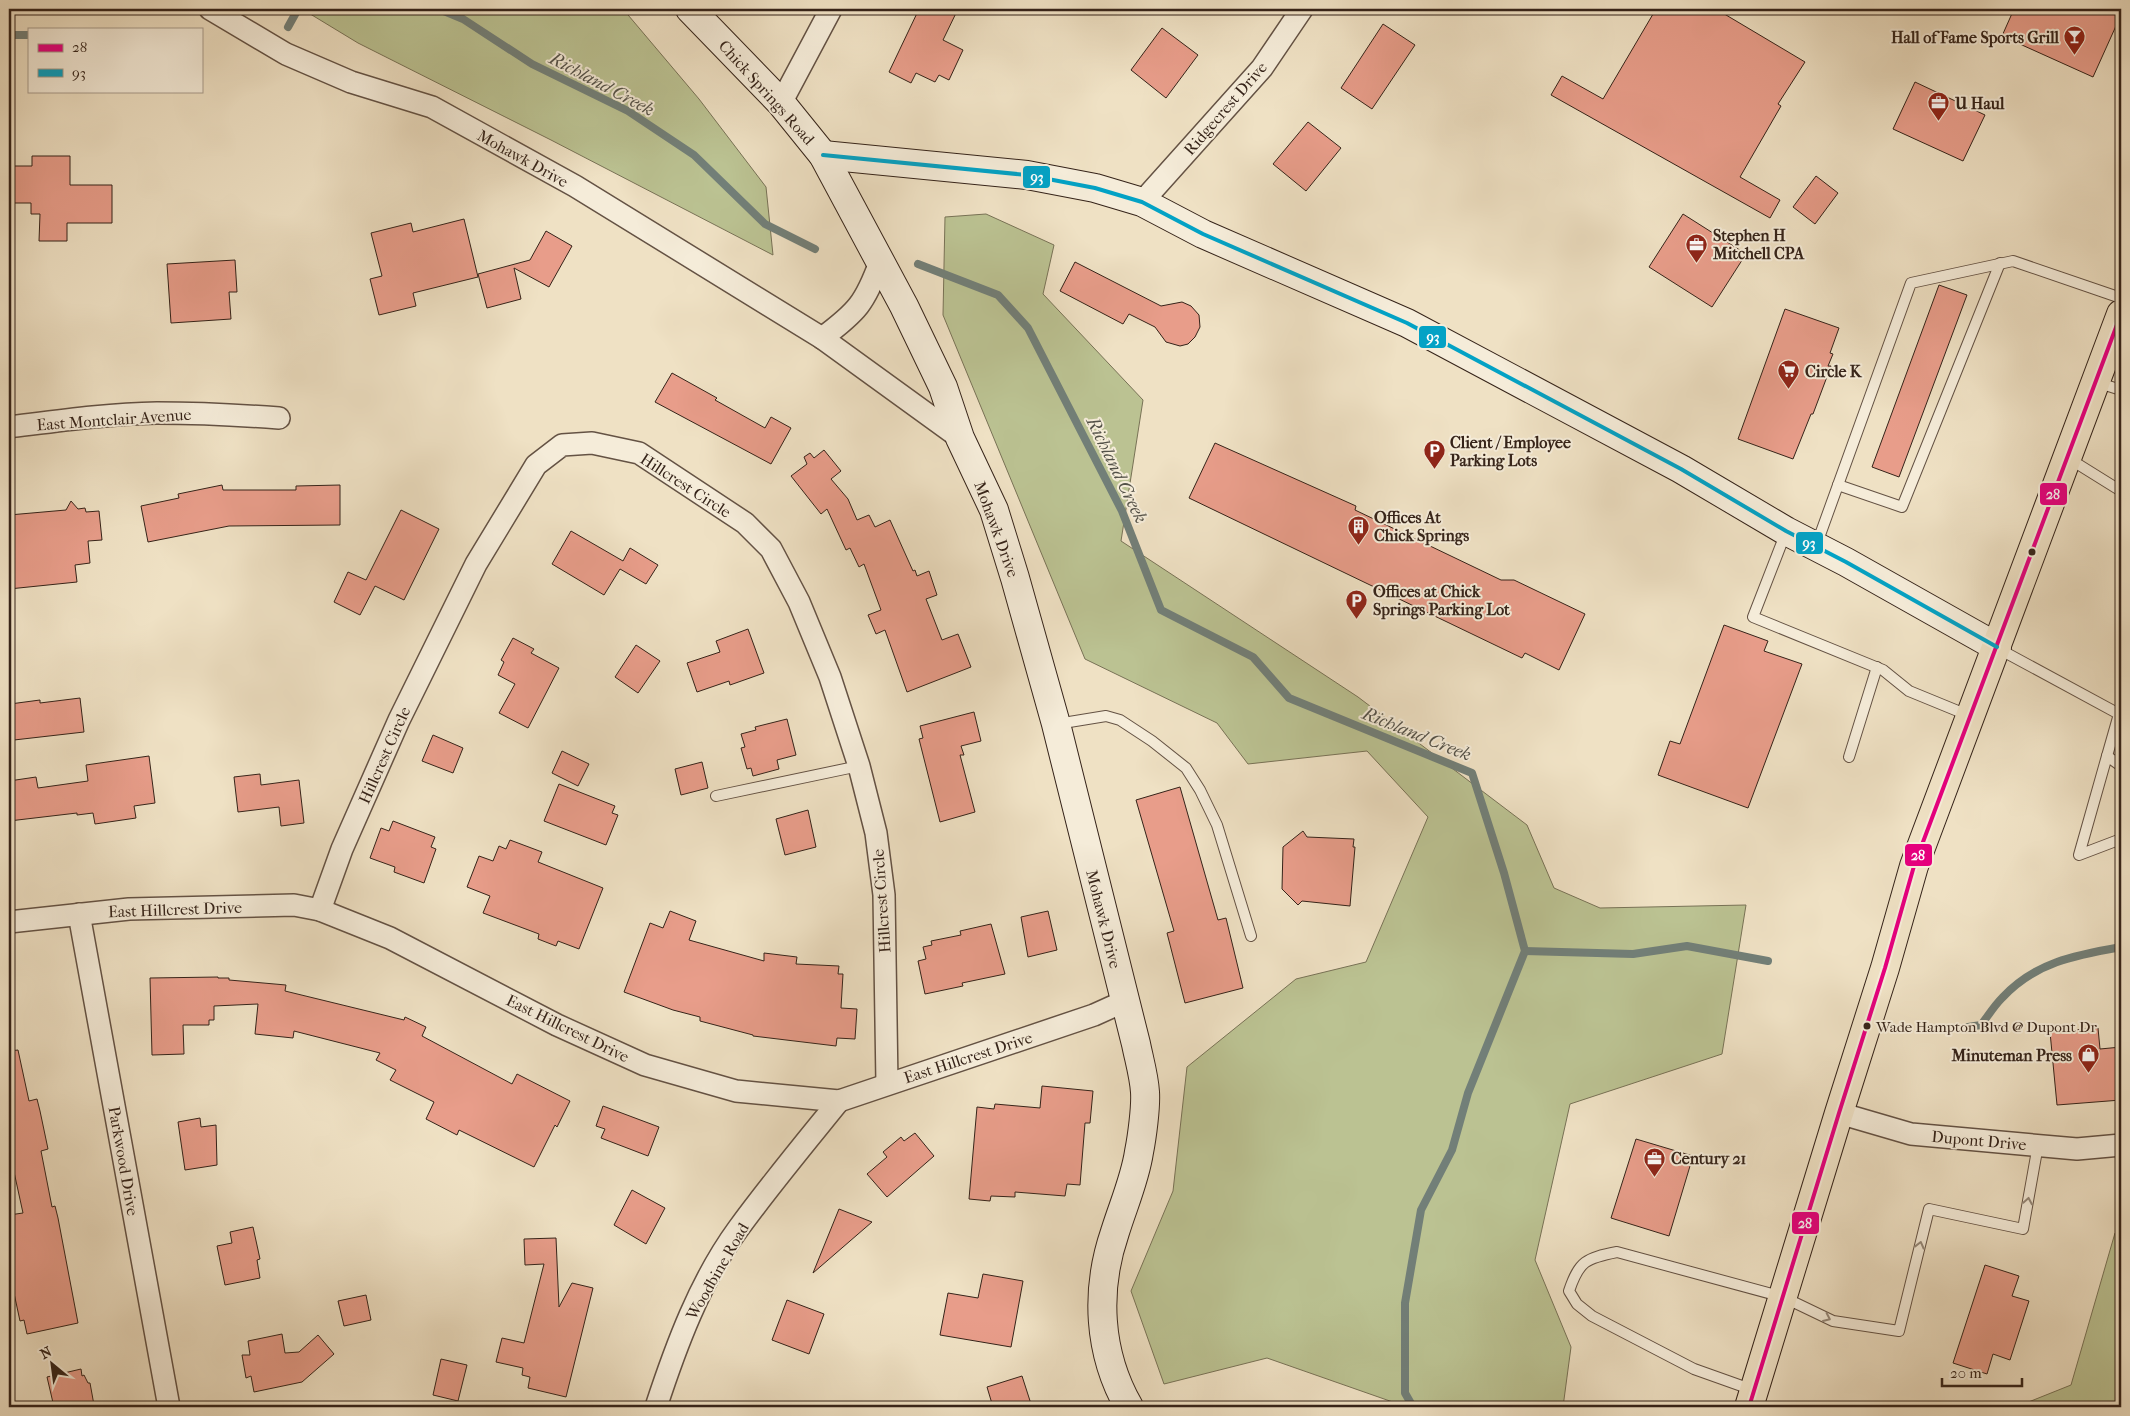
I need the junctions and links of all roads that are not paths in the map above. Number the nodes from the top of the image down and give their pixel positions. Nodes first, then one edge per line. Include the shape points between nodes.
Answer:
1 (210, 9) edge
2 (690, 9) edge
3 (831, 9) edge
4 (1302, 9) edge
5 (781, 103) junction
6 (823, 155) junction
7 (1142, 202) junction
8 (880, 262) junction
9 (2000, 263) junction
10 (2121, 298) edge
11 (2121, 314) edge
12 (822, 338) junction
13 (2096, 382) junction
14 (2121, 390) edge
15 (279, 418) dead end
16 (9, 427) edge
17 (960, 438) junction
18 (2067, 457) junction
19 (1838, 485) junction
20 (2121, 491) edge
21 (1786, 531) junction
22 (1816, 547) junction
23 (1997, 647) junction
24 (1877, 668) junction
25 (1971, 716) junction
26 (1056, 724) junction
27 (1850, 756) dead end
28 (2107, 756) junction
29 (858, 766) junction
30 (2121, 766) edge
31 (716, 796) dead end
32 (2121, 839) edge
33 (320, 910) junction
34 (79, 914) junction
35 (9, 922) edge
36 (1251, 936) dead end
37 (1125, 1001) junction
38 (886, 1084) junction
39 (839, 1100) junction
40 (1838, 1113) junction
41 (2038, 1145) junction
42 (2121, 1146) edge
43 (1782, 1297) junction
44 (1752, 1399) edge
45 (169, 1407) edge
46 (656, 1407) edge
47 (1129, 1407) edge

1 - 12 street, Mohawk Drive via 286,54 351,82 432,107 575,186
2 - 5 street, Chick Springs Road
3 - 5 street
4 - 7 street, Ridgecrest Drive via 1262,68
5 - 6 street, Chick Springs Road
6 - 7 street, Chick Springs Road via 1027,175 1095,188
6 - 8 street, Mohawk Drive
7 - 21 street, Chick Springs Road via 1203,234 1407,323 1682,469
8 - 12 street via 863,303
8 - 17 street, Mohawk Drive via 943,387
9 - 10 lane via 2013,261
9 - 19 lane via 1911,283
9 - 19 lane via 1902,507
11 - 13 main road
12 - 17 street, Mohawk Drive
13 - 14 lane
13 - 18 main road
15 - 16 street, East Montclair Avenue via 156,413
17 - 26 street, Mohawk Drive via 994,510
18 - 20 lane
18 - 23 main road
19 - 22 lane
21 - 22 street, Chick Springs Road
21 - 24 lane via 1753,617
22 - 23 street, Chick Springs Road
23 - 25 main road
23 - 28 lane via 2119,714
24 - 25 lane via 1909,691
24 - 27 lane
25 - 40 main road via 1914,866
26 - 36 lane via 1106,716 1120,720 1186,768 1216,825
26 - 37 street, Mohawk Drive
28 - 30 lane
28 - 32 lane via 2079,855
29 - 31 lane
29 - 33 street, Hillcrest Circle via 820,652 799,602 771,549 745,523 639,453 592,443 562,445 536,465 476,564 399,720 342,849
29 - 38 street, Hillcrest Circle via 876,833 884,894
33 - 34 street, East Hillcrest Drive via 294,905 211,906
33 - 39 street, East Hillcrest Drive via 390,938 557,1025 645,1065 736,1091
34 - 35 street, East Hillcrest Drive
34 - 45 street, Parkwood Drive
37 - 38 street, East Hillcrest Drive via 1094,1015
37 - 47 street, Mohawk Drive via 1145,1093 1139,1153 1114,1234 1101,1308 1110,1365
38 - 39 street, East Hillcrest Drive
39 - 46 street, Woodbine Road via 737,1230 686,1324
40 - 41 street, Dupont Drive via 1911,1134
40 - 43 main road
41 - 42 street, Dupont Drive via 2077,1149
43 -> 41 lane via 1834,1321 1899,1331 1929,1209 2023,1229
43 - 44 main road
43 - 44 lane via 1617,1252 1593,1256 1576,1272 1570,1291 1577,1304 1592,1316

